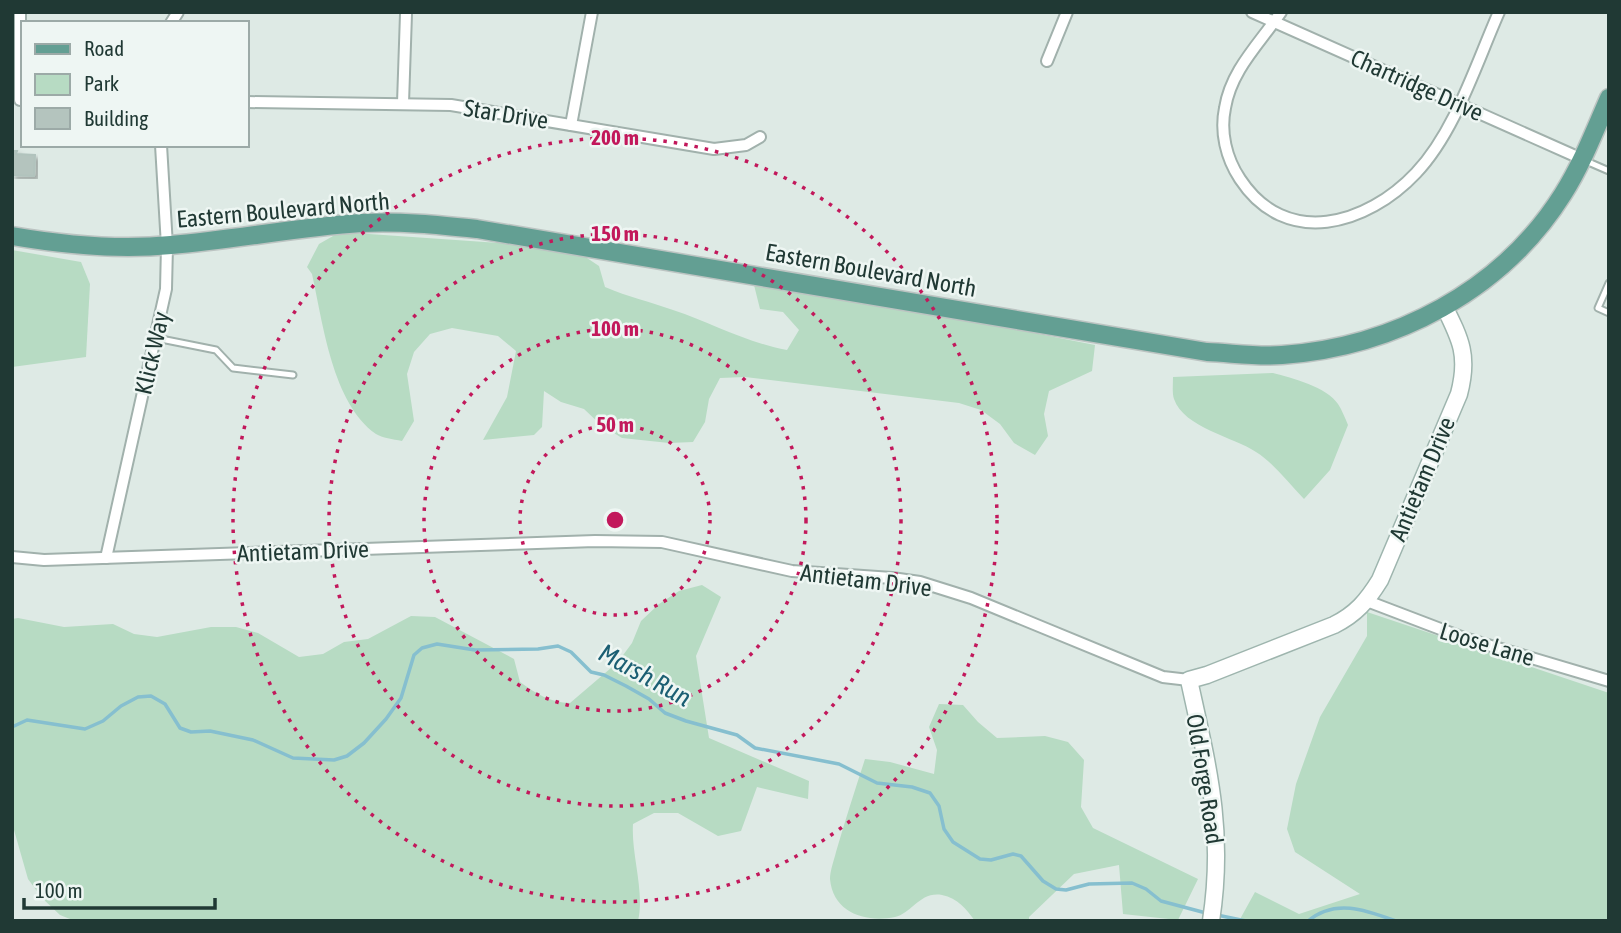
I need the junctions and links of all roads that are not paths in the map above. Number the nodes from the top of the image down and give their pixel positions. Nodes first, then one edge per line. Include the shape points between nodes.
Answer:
1 (20, 12) edge
2 (592, 12) edge
3 (1067, 12) edge
4 (1252, 12) edge
5 (1499, 12) edge
6 (406, 14) edge
7 (1278, 17) edge
8 (1047, 61) dead end
9 (1609, 98) edge
10 (20, 100) dead end
11 (248, 102) edge
12 (403, 103) junction
13 (1459, 103) junction
14 (570, 125) junction
15 (760, 137) dead end
16 (161, 147) edge
17 (1582, 159) junction
18 (1609, 171) edge
19 (12, 236) edge
20 (167, 246) junction
21 (1609, 283) edge
22 (1444, 306) junction
23 (1609, 313) edge
24 (155, 338) junction
25 (293, 375) dead end
26 (12, 557) edge
27 (106, 558) junction
28 (1367, 601) junction
29 (1189, 680) junction
30 (1609, 681) edge
31 (1212, 913) edge

1 - 10 street
2 - 14 street
3 - 8 street
4 - 7 street, Chartridge Drive
5 - 13 street
6 - 12 street
7 - 13 street, Chartridge Drive
7 - 13 street via 1230,88 1223,130 1226,151 1248,192 1283,217 1305,223 1328,222 1374,207 1418,172
9 - 17 main road, Eastern Boulevard North
11 - 12 street, Star Drive
12 - 14 street, Star Drive via 471,107
13 - 17 street, Chartridge Drive
14 - 15 street, Star Drive via 714,149 746,145
16 - 20 street, Klick Way
17 - 18 lane
17 - 22 main road, Eastern Boulevard North via 1540,226 1472,290
19 - 20 main road, Eastern Boulevard North via 45,242
20 - 22 main road, Eastern Boulevard North via 363,223 477,229 1247,355 1321,352 1364,342
20 - 24 street, Klick Way via 166,289
21 - 23 lane via 1598,308
22 - 28 street, Antietam Drive via 1464,353 1459,394
24 - 25 lane via 216,350 233,368
24 - 27 street, Klick Way
26 - 27 street, Antietam Drive
27 - 29 street, Antietam Drive via 662,542 792,571 927,584 1163,677
28 - 29 street, Antietam Drive via 1334,625
28 - 30 street, Loose Lane via 1464,638
29 - 31 street, Old Forge Road via 1216,814

